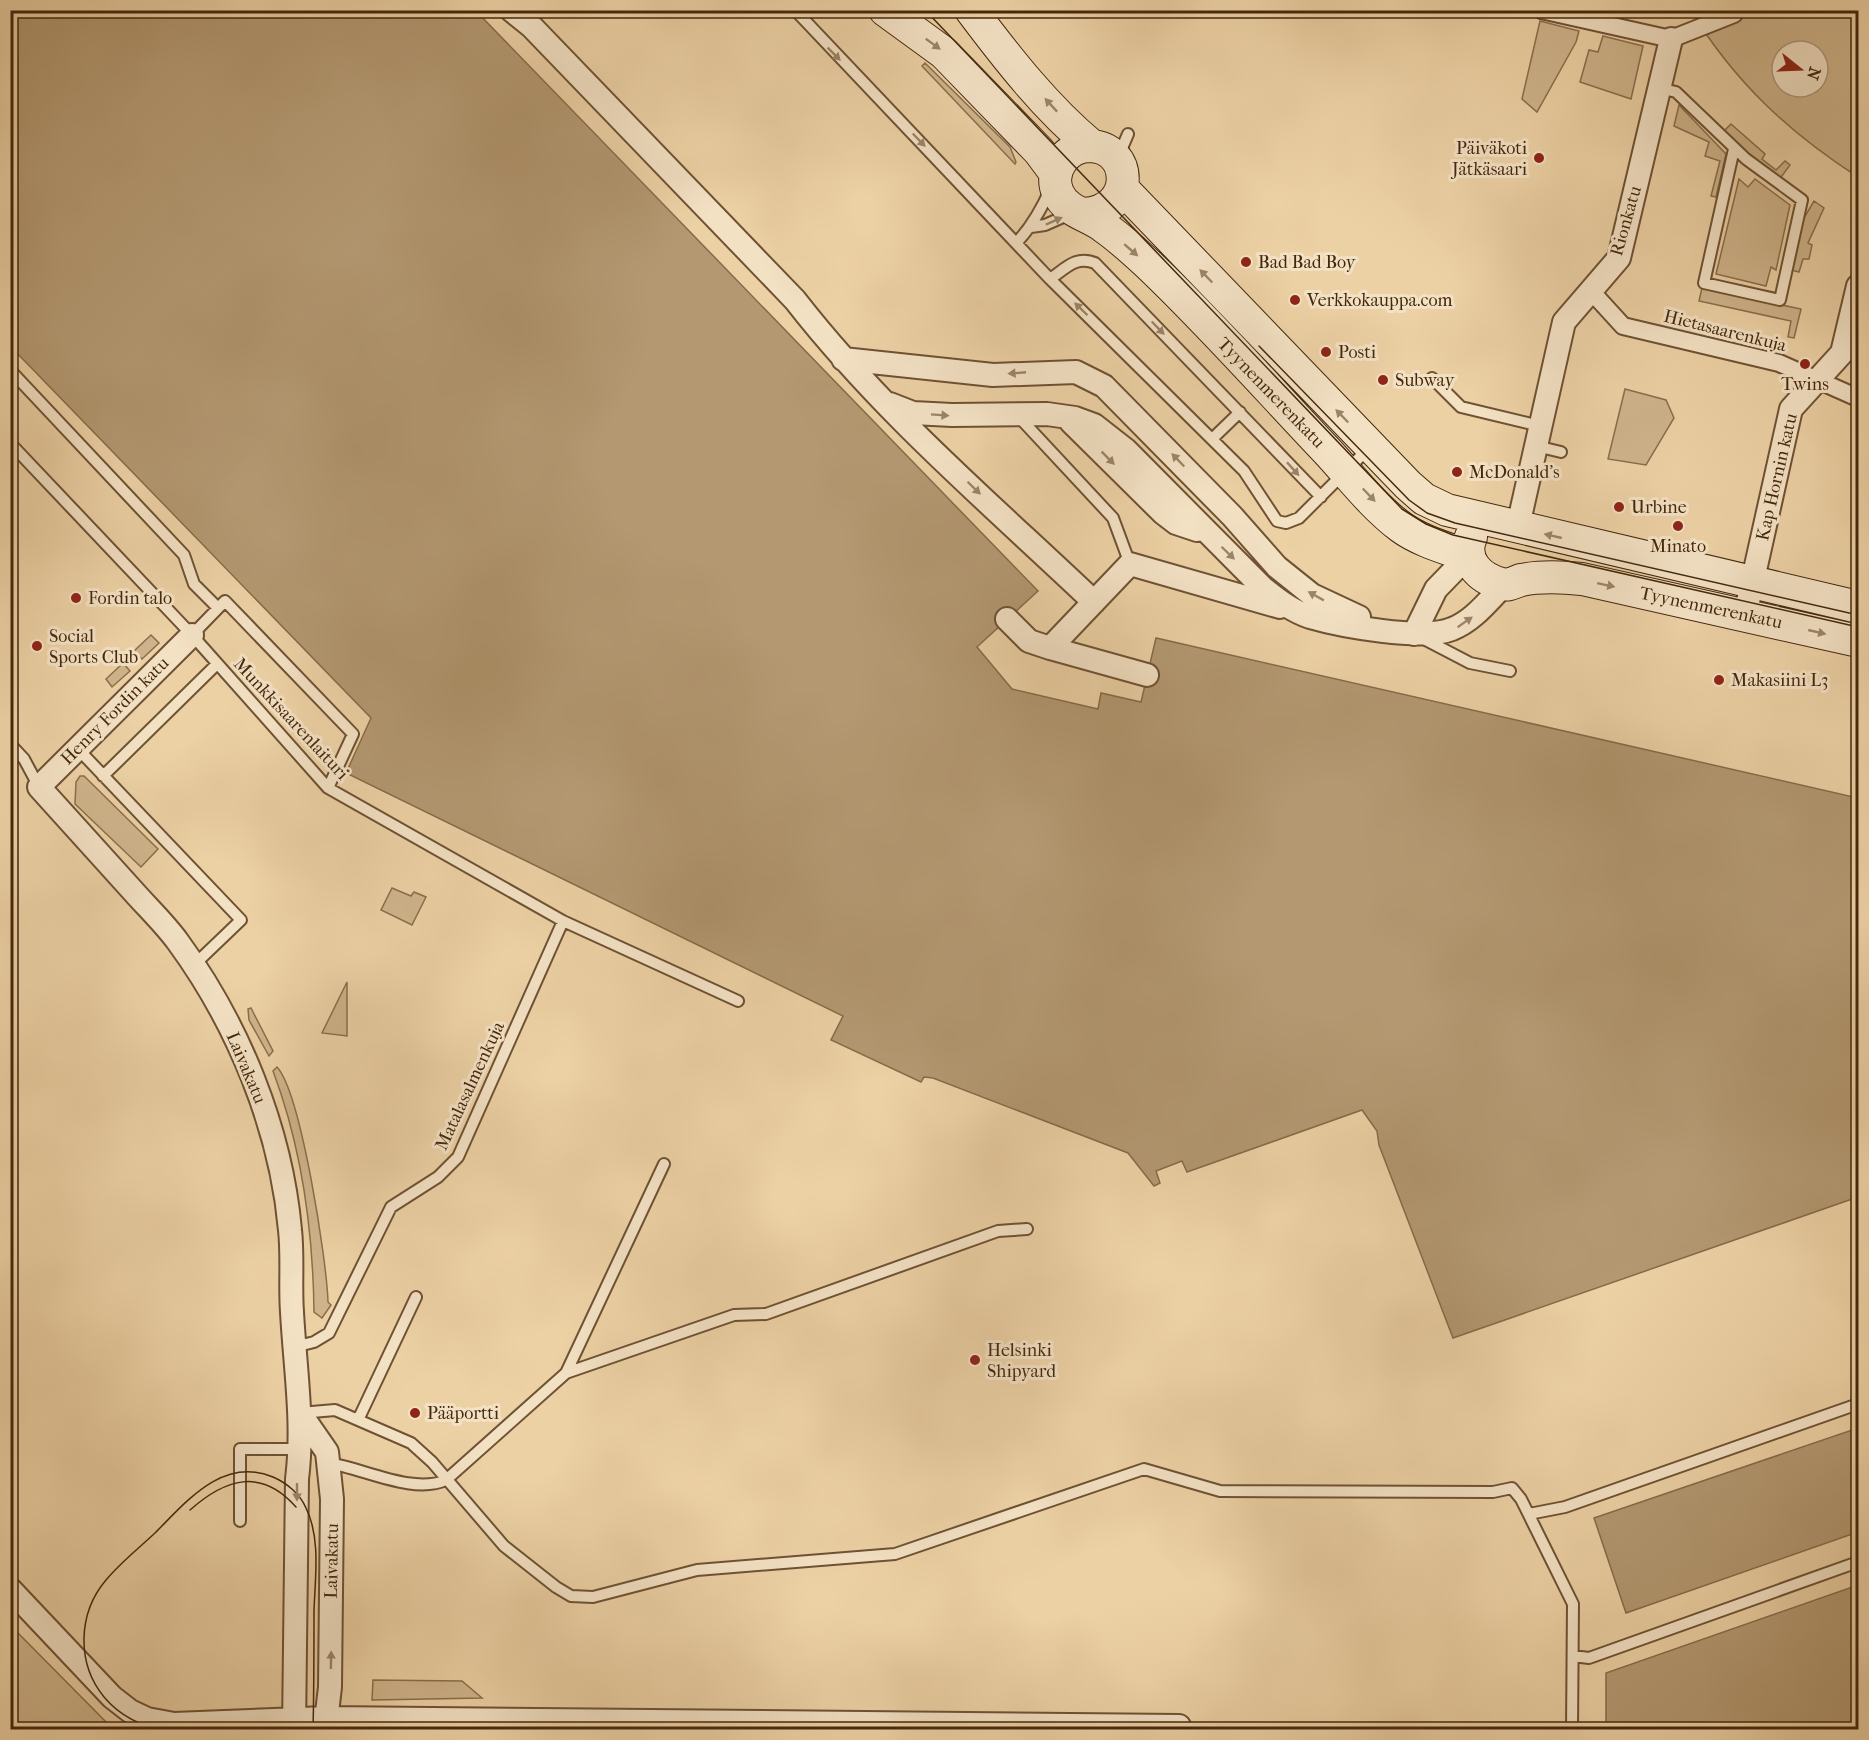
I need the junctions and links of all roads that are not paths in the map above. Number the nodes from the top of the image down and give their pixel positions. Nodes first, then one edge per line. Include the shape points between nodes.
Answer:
1 (511, 10) edge
2 (795, 10) edge
3 (885, 10) edge
4 (970, 10) edge
5 (1541, 10) edge
6 (1734, 14) dead end
7 (526, 19) edge
8 (1671, 39) junction
9 (1659, 88) junction
10 (1734, 149) junction
11 (1114, 157) junction
12 (1055, 177) junction
13 (1080, 213) junction
14 (1031, 227) junction
15 (1016, 243) junction
16 (1050, 279) junction
17 (1858, 286) edge
18 (1591, 291) junction
19 (843, 358) junction
20 (10, 370) edge
21 (1432, 378) dead end
22 (1815, 380) junction
23 (1858, 398) edge
24 (883, 402) junction
25 (1240, 412) junction
26 (1016, 414) junction
27 (1538, 436) junction
28 (1212, 439) junction
29 (10, 443) edge
30 (1371, 447) junction
31 (1561, 452) dead end
32 (1346, 472) junction
33 (1321, 497) junction
34 (1487, 519) junction
35 (1518, 526) junction
36 (1468, 556) junction
37 (1130, 564) junction
38 (1753, 583) junction
39 (1504, 585) junction
40 (1094, 602) junction
41 (1858, 607) edge
42 (218, 608) junction
43 (1745, 615) junction
44 (1310, 617) junction
45 (1007, 619) dead end
46 (1387, 631) junction
47 (1413, 633) junction
48 (192, 635) junction
49 (1858, 641) edge
50 (1050, 648) junction
51 (218, 664) junction
52 (1510, 671) dead end
53 (1148, 675) dead end
54 (10, 744) edge
55 (78, 749) junction
56 (103, 776) junction
57 (39, 787) junction
58 (328, 788) junction
59 (563, 921) junction
60 (194, 965) junction
61 (738, 1001) dead end
62 (664, 1164) dead end
63 (1027, 1229) dead end
64 (416, 1297) dead end
65 (294, 1347) junction
66 (566, 1373) junction
67 (1858, 1404) edge
68 (300, 1413) junction
69 (358, 1420) junction
70 (301, 1449) junction
71 (328, 1463) junction
72 (446, 1480) junction
73 (1528, 1515) junction
74 (240, 1521) dead end
75 (1858, 1562) edge
76 (10, 1589) edge
77 (1573, 1656) junction
78 (294, 1724) edge
79 (326, 1724) edge
80 (472, 1724) edge
81 (729, 1725) edge
82 (932, 1727) edge
83 (1179, 1728) edge
84 (1572, 1730) edge

1 - 7 street
2 -> 15 lane
3 -> 12 main road, Tyynenmerenkatu via 944,53 1039,151
11 -> 4 main road, Tyynenmerenkatu via 1009,60
5 - 8 street
6 - 8 street
7 - 19 street via 795,300
8 - 9 street, Rionkatu
9 - 10 lane via 1676,92
9 - 18 street, Rionkatu via 1619,258
10 - 10 lane via 1802,200 1780,300 1704,283
11 - 12 main road via 1071,151
11 - 13 main road via 1112,206 1099,213
30 -> 11 main road, Tyynenmerenkatu
12 - 13 main road, Tyynenmerenkatu via 1057,193 1064,204
12 - 14 lane
14 -> 13 lane
13 -> 32 main road, Tyynenmerenkatu via 1107,228 1150,266
14 - 15 lane
15 - 16 lane
16 -> 25 lane via 1077,260 1095,263
28 -> 16 lane
17 - 22 street, Kap Hornin katu via 1842,353
18 - 22 street, Hietasaarenkuja via 1623,326 1779,363
18 - 27 street, Rionkatu via 1564,322
19 - 24 street
46 -> 19 street via 1312,596 1277,567 1104,386 1076,372 993,375
20 - 42 lane via 184,555 195,584
21 - 27 lane via 1461,407
22 - 23 street, Hietasaarenkuja
22 - 38 street, Kap Hornin katu via 1791,409
24 -> 26 street via 913,413
24 -> 40 street
25 - 28 lane
25 -> 33 lane
26 - 37 lane via 1113,518
26 -> 44 street via 1066,416 1109,434 1206,533 1283,604
27 - 31 lane
27 - 35 street, Rionkatu
28 - 33 lane via 1251,480 1277,521 1286,523 1299,518
29 - 48 lane, Munkkisaarenlaituri
30 - 32 lane
30 - 34 main road, Tyynenmerenkatu via 1424,499 1447,510
32 - 33 lane
32 -> 36 main road, Tyynenmerenkatu via 1402,527
34 - 35 main road, Tyynenmerenkatu
34 - 36 main road via 1470,539
38 -> 35 main road, Tyynenmerenkatu
36 - 39 main road, Tyynenmerenkatu via 1478,572
36 - 47 street via 1436,589
37 - 40 street
37 - 44 street
38 - 41 main road, Tyynenmerenkatu
38 - 43 street, Kap Hornin katu
39 -> 43 main road, Tyynenmerenkatu via 1560,577
47 -> 39 street via 1439,634 1468,622
40 - 50 street
42 - 48 lane
42 - 58 lane via 225,600 353,734
43 -> 49 main road, Tyynenmerenkatu
44 - 46 street
45 - 50 street via 1029,641
46 - 47 street
47 - 52 lane via 1470,663
48 - 51 lane, Munkkisaarenlaituri
48 - 55 street, Henry Fordin katu
50 - 53 street
51 - 56 lane
51 - 58 lane, Munkkisaarenlaituri
54 - 57 lane via 24,759
55 - 56 lane
55 - 57 street, Henry Fordin katu
56 - 60 lane via 241,920
57 - 60 street, Laivakatu via 177,940
58 - 59 lane, Munkkisaarenlaituri
59 - 61 lane, Munkkisaarenlaituri
59 - 65 lane, Matalasalmenkuja via 458,1157 438,1178 392,1206 329,1333
60 - 65 street, Laivakatu via 241,1048 267,1118 290,1230
62 - 66 lane
63 - 66 lane via 998,1231 766,1314 734,1315
64 - 69 lane
65 - 68 street, Laivakatu
66 - 72 lane
67 - 73 lane via 1565,1507
68 - 69 lane via 335,1410
68 - 70 street, Laivakatu
68 - 71 street, Laivakatu via 327,1452
69 - 72 lane via 411,1443
70 - 74 lane via 240,1449
70 -> 78 street, Laivakatu via 297,1479
71 - 72 lane via 418,1486
79 -> 71 street, Laivakatu via 330,1687 332,1499
72 - 73 lane via 504,1546 556,1587 579,1597 697,1570 895,1554 1144,1469 1220,1491 1493,1492 1512,1488
73 - 77 lane via 1574,1604
75 - 77 lane via 1589,1658
76 - 78 street via 112,1697 130,1711 174,1724
77 - 84 lane
78 - 79 street
79 - 80 street
80 - 81 street
81 - 82 street
82 - 83 street

